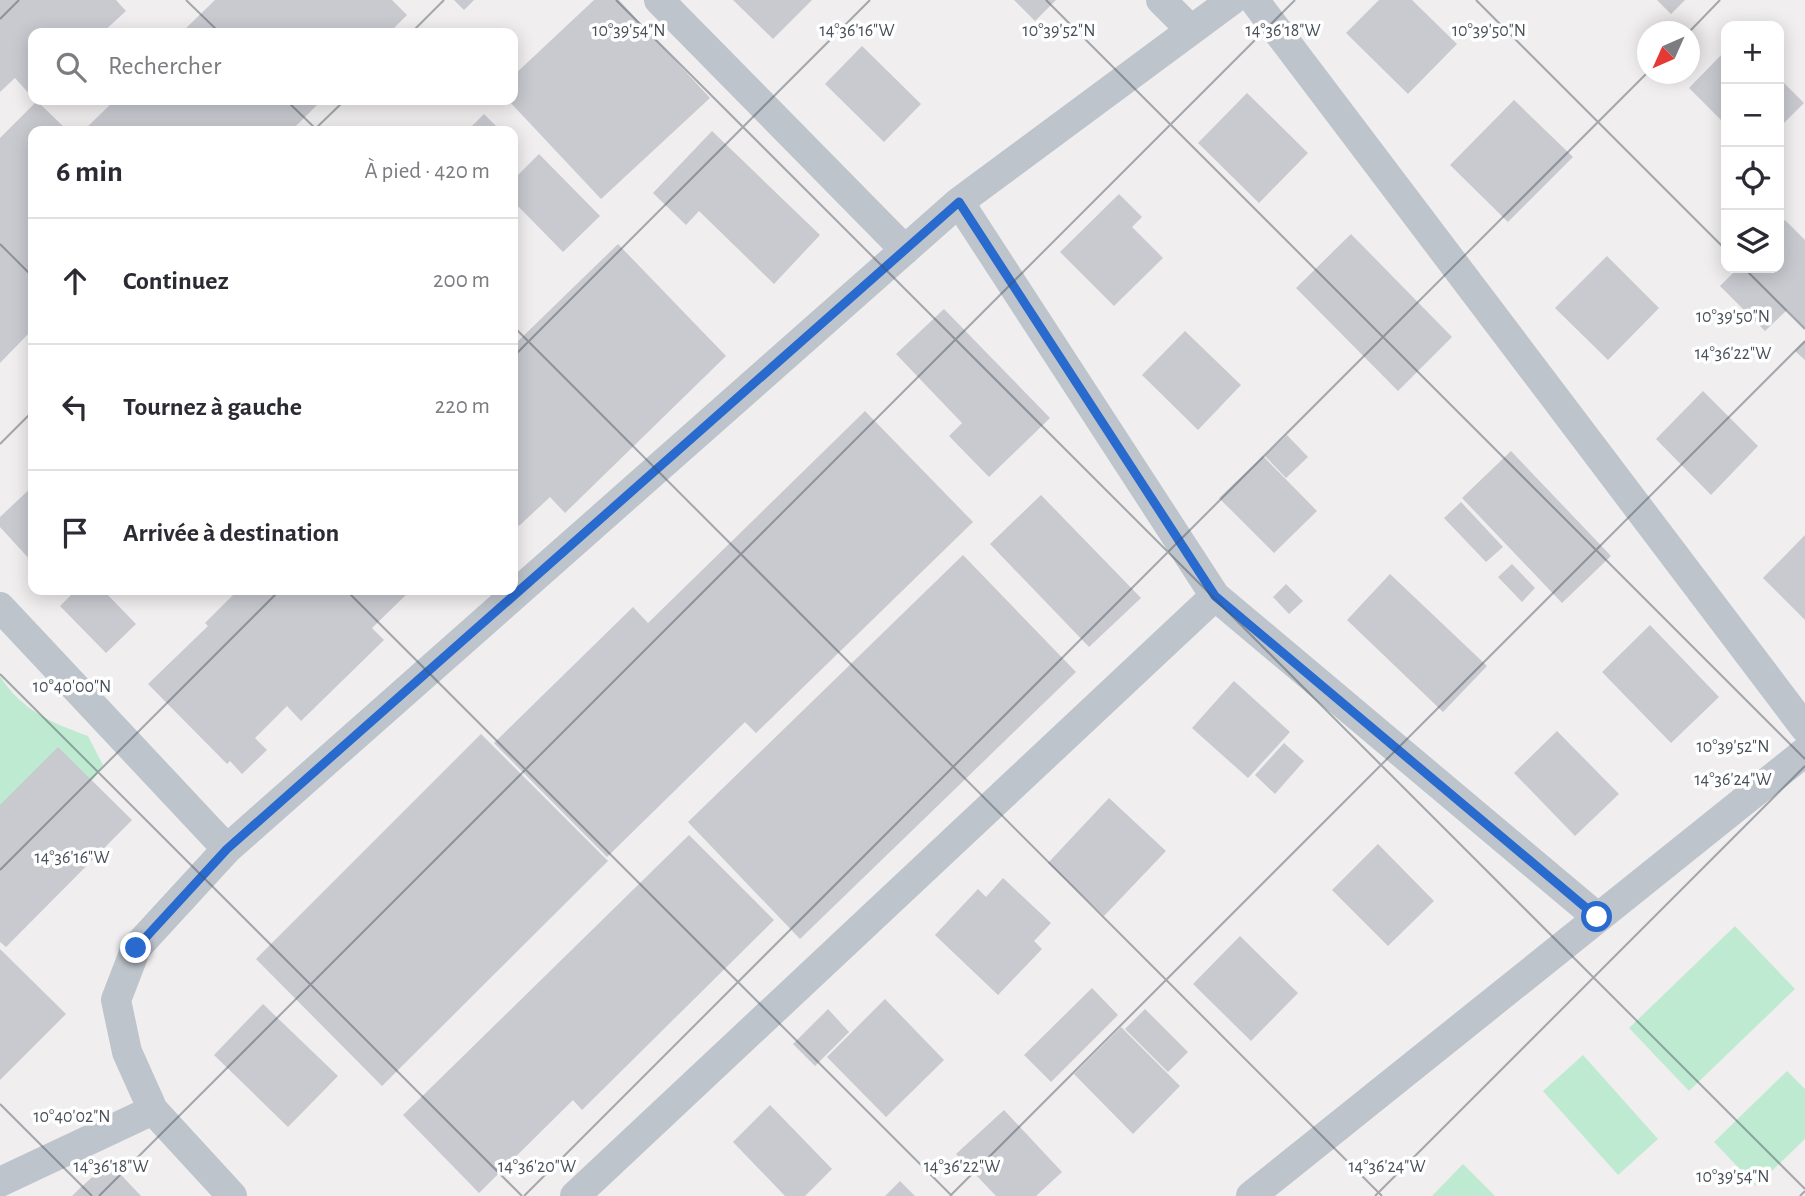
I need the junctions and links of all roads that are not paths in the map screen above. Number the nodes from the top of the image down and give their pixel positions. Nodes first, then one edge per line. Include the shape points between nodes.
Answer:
1 (659, 0) edge
2 (1161, 0) edge
3 (1232, 0) edge
4 (1254, 0) edge
5 (1191, 30) junction
6 (959, 202) junction
7 (905, 250) junction
8 (518, 592) edge
9 (514, 595) edge
10 (1215, 596) junction
11 (0, 607) edge
12 (1805, 728) edge
13 (1805, 752) edge
14 (227, 849) junction
15 (1597, 917) junction
16 (153, 1110) junction
17 (0, 1182) edge
18 (233, 1196) edge
19 (575, 1196) edge
20 (1251, 1196) edge

1 - 7 street
2 - 5 street
3 - 5 street
4 - 12 street
5 - 6 street
6 - 7 street
6 - 10 street
7 - 8 street
9 - 14 street
10 - 15 street
10 - 19 street
11 - 14 street
13 - 15 street
14 - 16 street via 136,948 117,1000 127,1052
15 - 20 street
16 - 17 street
16 - 18 street

